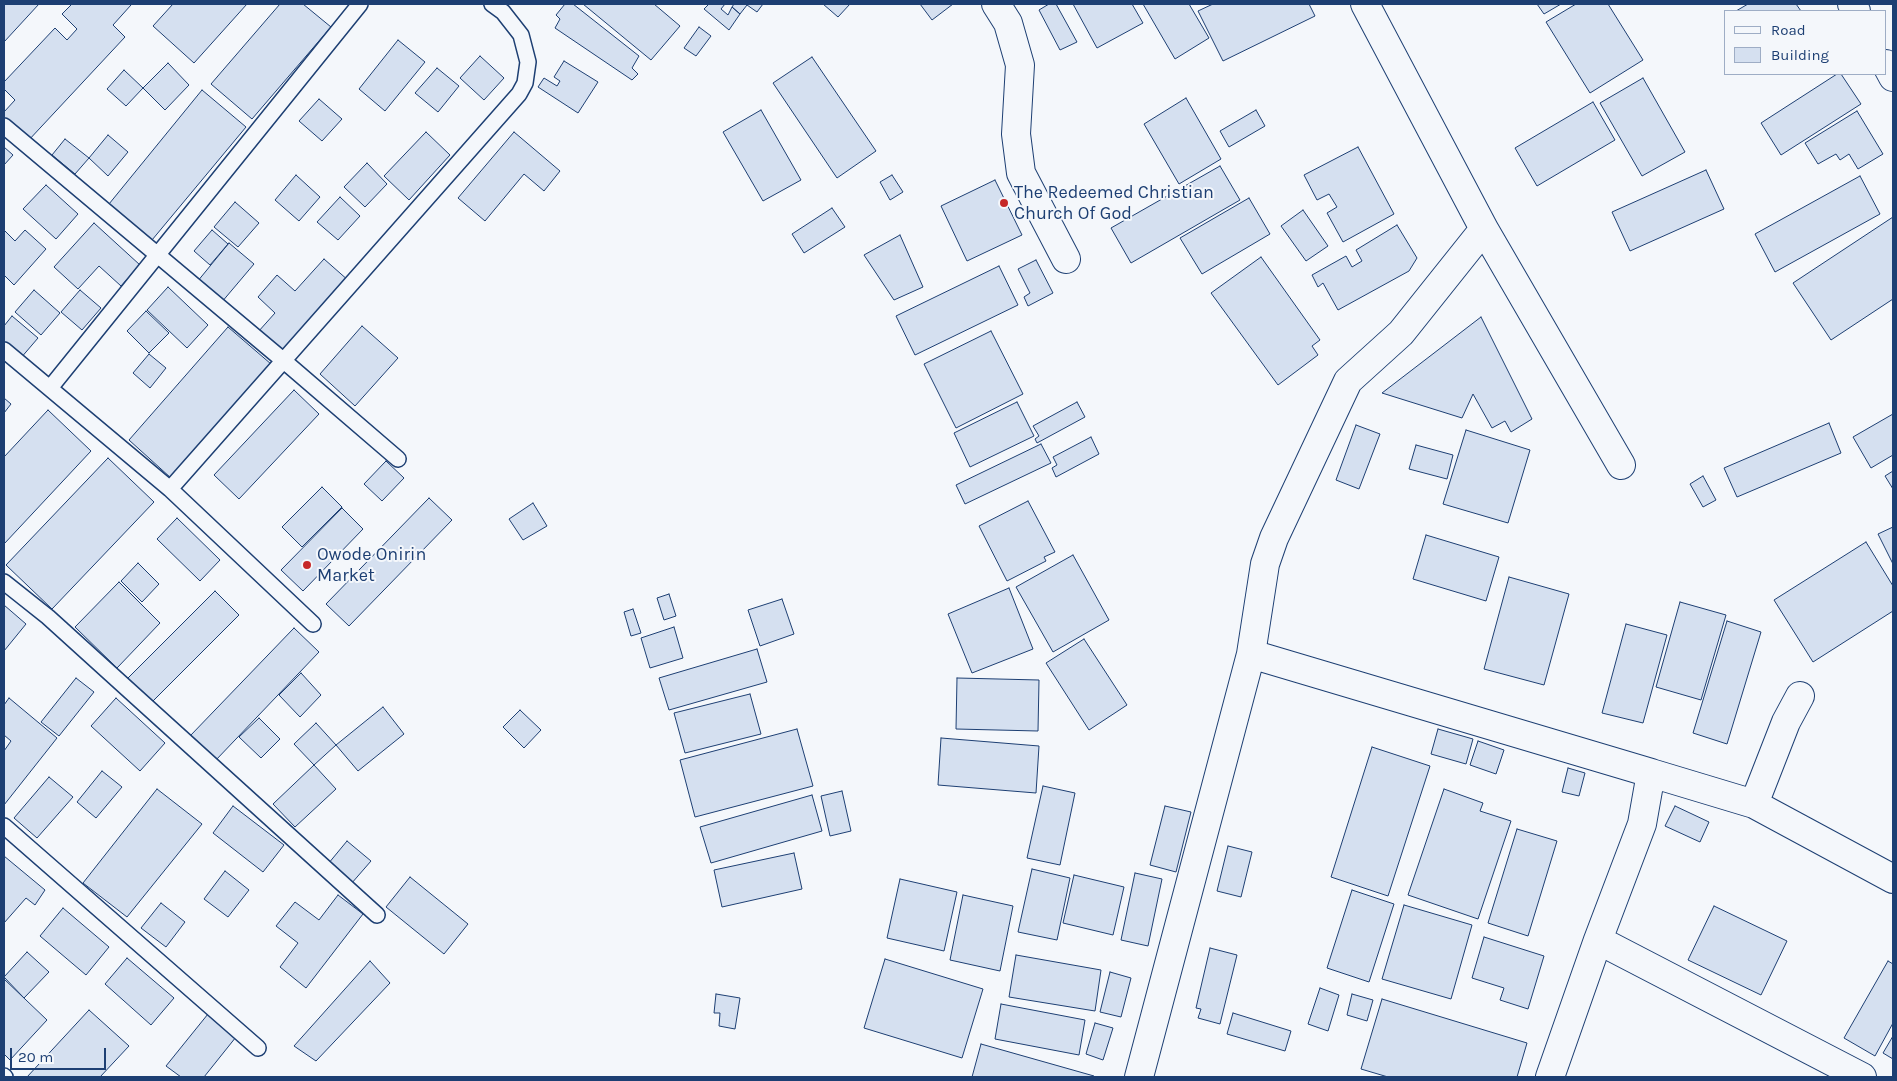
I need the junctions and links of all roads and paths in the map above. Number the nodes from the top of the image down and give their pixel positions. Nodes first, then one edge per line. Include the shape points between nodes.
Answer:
1 (360, 4) edge
2 (492, 4) edge
3 (996, 4) edge
4 (1366, 4) edge
5 (1887, 66) edge
6 (1893, 77) edge
7 (4, 126) edge
8 (1484, 229) junction
9 (157, 256) junction
10 (1066, 259) dead end
11 (4, 350) edge
12 (284, 361) junction
13 (50, 388) junction
14 (398, 459) dead end
15 (1621, 465) dead end
16 (170, 489) junction
17 (4, 582) edge
18 (313, 624) dead end
19 (1251, 654) junction
20 (1800, 696) dead end
21 (1651, 773) junction
22 (1754, 804) junction
23 (4, 826) edge
24 (1893, 879) edge
25 (377, 915) dead end
26 (1598, 940) junction
27 (258, 1048) dead end
28 (1139, 1077) edge
29 (1550, 1077) edge
30 (1862, 1077) edge

1 - 9 lane
2 - 12 lane via 503,12 521,35 528,62 525,83 519,94
3 - 10 street via 1008,23 1020,65 1016,134 1021,173
4 - 8 street
5 - 6 street
7 - 9 lane
8 - 15 street
8 - 19 street via 1401,333 1348,381 1274,538 1265,564
9 - 12 lane
9 - 13 lane
11 - 13 lane
12 - 14 lane
12 - 16 lane
13 - 16 lane
16 - 18 lane
17 - 25 lane via 48,617
19 - 21 street
19 - 28 street
20 - 22 street via 1786,722
21 - 22 street
21 - 26 street via 1642,824
22 - 24 street
23 - 27 lane
26 - 29 street
26 - 30 street

